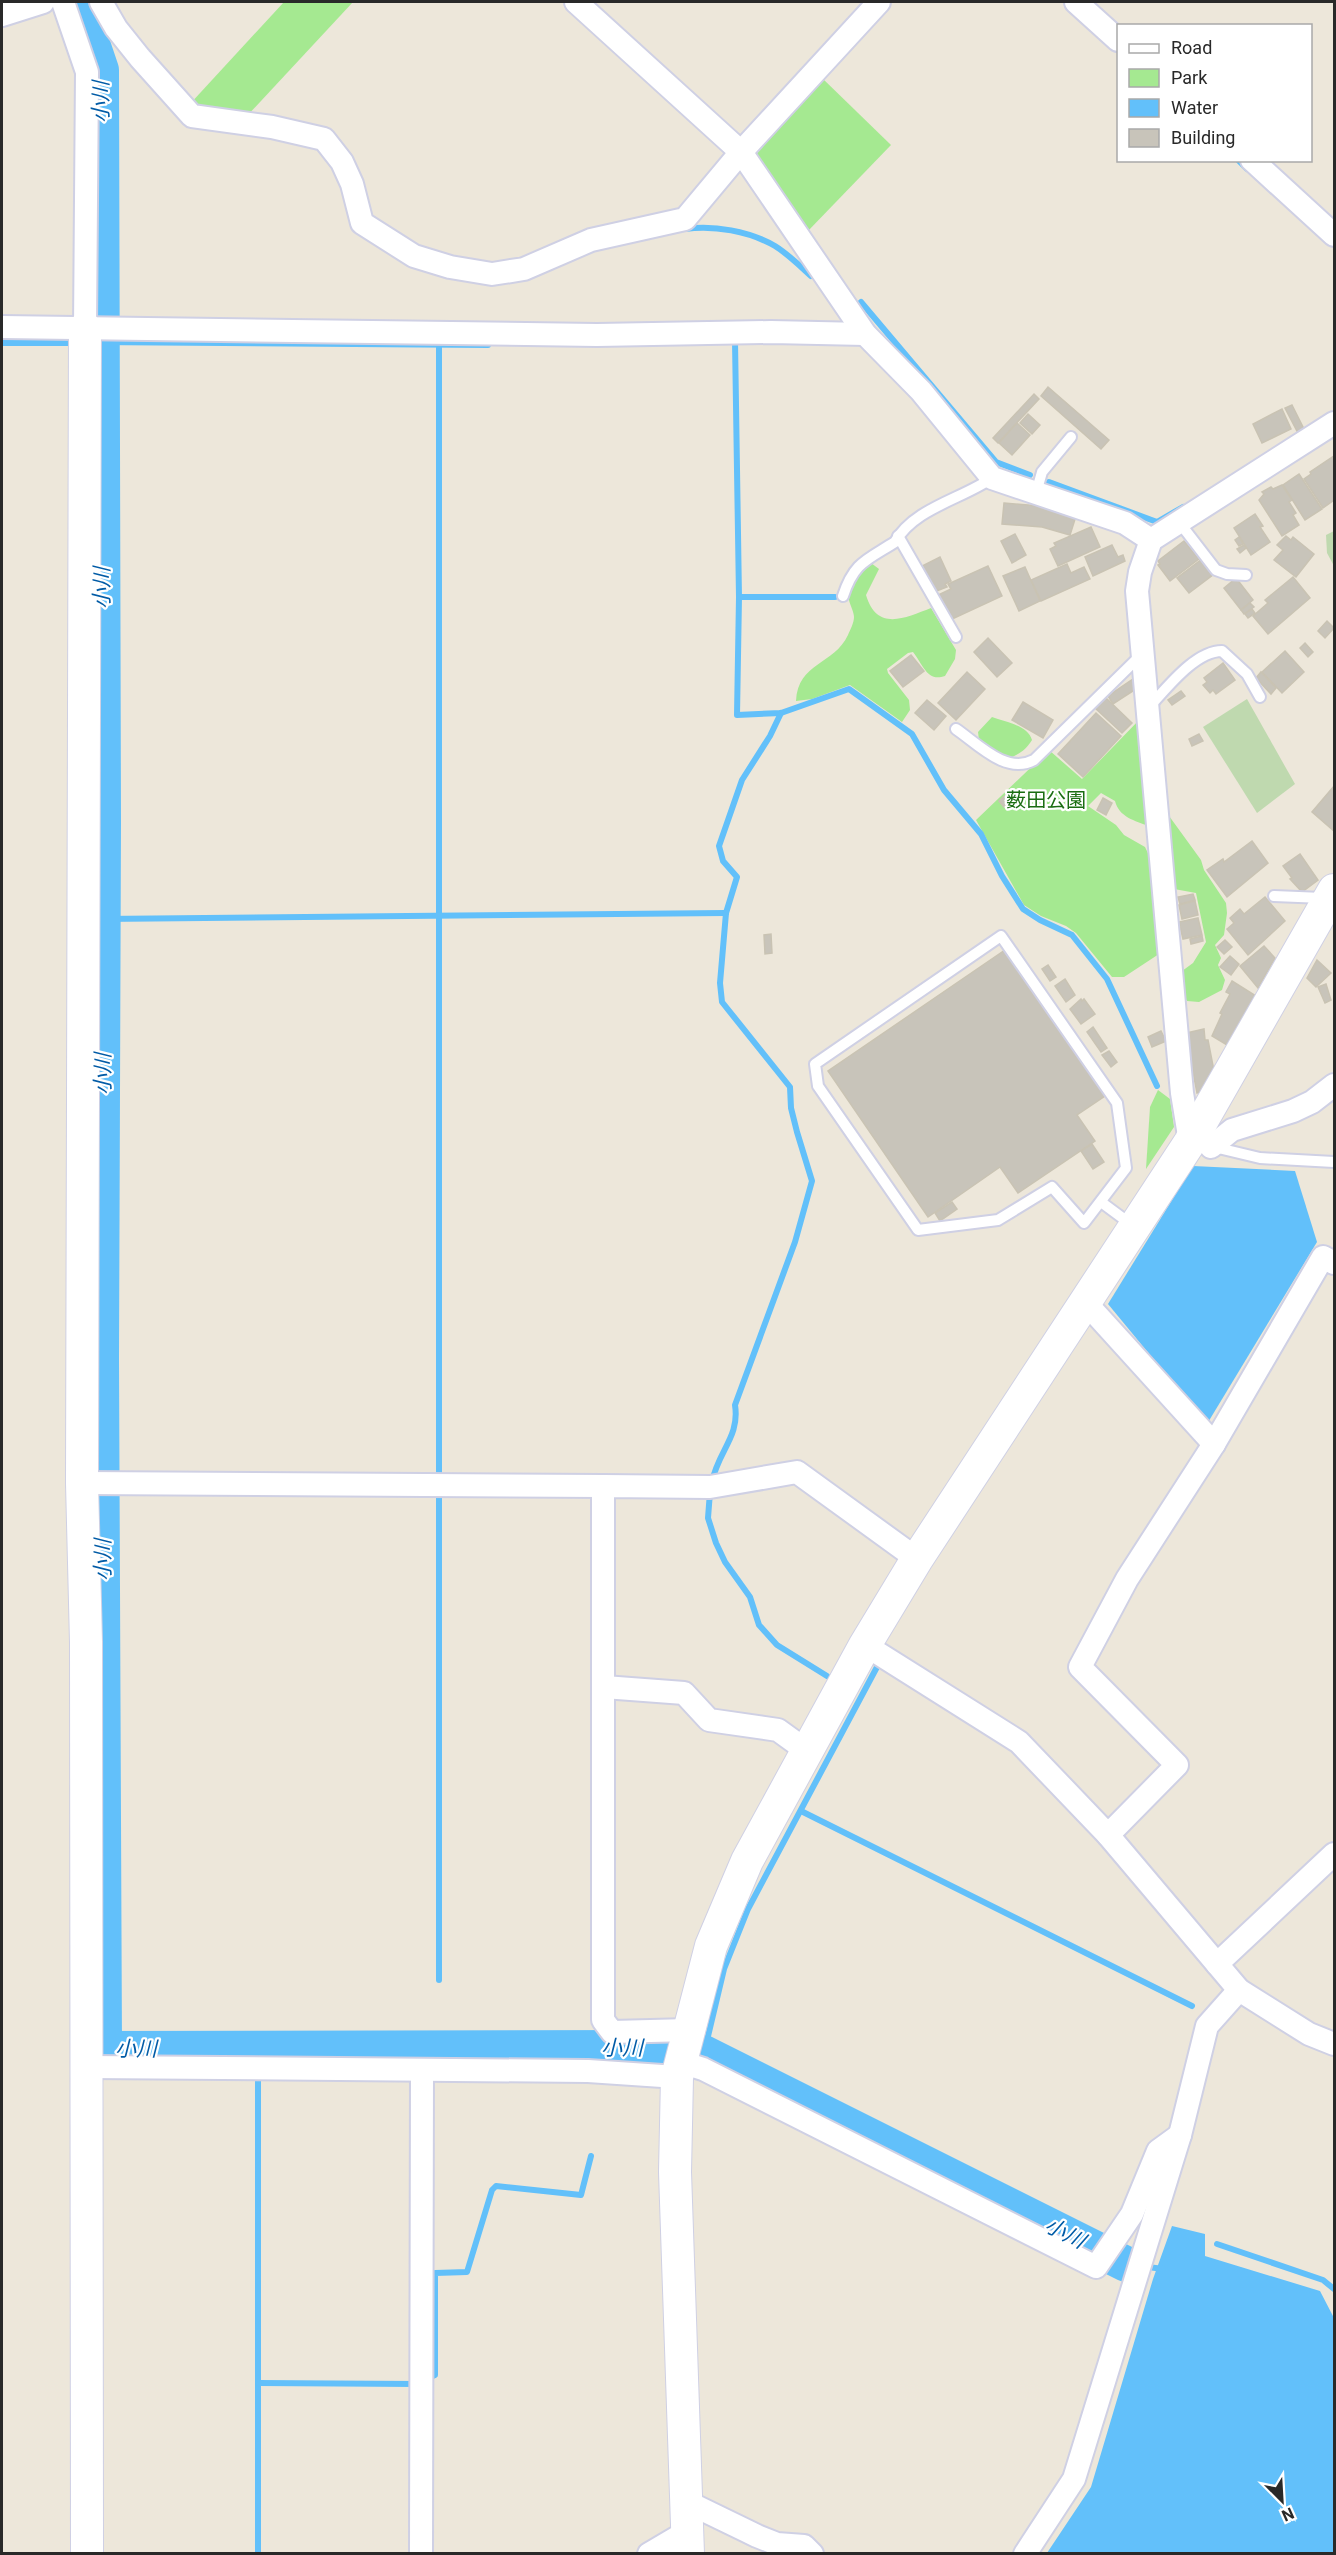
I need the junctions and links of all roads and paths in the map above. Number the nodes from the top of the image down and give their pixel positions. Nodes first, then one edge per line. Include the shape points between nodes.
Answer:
1 (43, 2) edge
2 (88, 2) edge
3 (100, 2) edge
4 (576, 2) edge
5 (879, 2) edge
6 (1076, 2) edge
7 (67, 12) edge
8 (2, 15) edge
9 (1117, 38) edge
10 (741, 152) junction
11 (1254, 162) edge
12 (1335, 235) edge
13 (2, 327) edge
14 (85, 328) junction
15 (865, 334) junction
16 (1335, 423) edge
17 (1071, 437) dead end
18 (992, 478) junction
19 (1036, 493) junction
20 (1179, 522) junction
21 (898, 536) junction
22 (1151, 540) junction
23 (1246, 575) dead end
24 (843, 596) dead end
25 (956, 637) dead end
26 (1142, 653) junction
27 (1260, 697) dead end
28 (1147, 709) junction
29 (956, 729) dead end
30 (1332, 894) edge
31 (1274, 896) dead end
32 (1335, 1085) edge
33 (1201, 1144) junction
34 (1335, 1162) edge
35 (1101, 1202) junction
36 (1135, 1227) junction
37 (1335, 1263) edge
38 (1086, 1303) junction
39 (1214, 1444) junction
40 (82, 1483) junction
41 (603, 1486) junction
42 (917, 1559) junction
43 (865, 1645) junction
44 (604, 1687) junction
45 (807, 1751) junction
46 (1108, 1835) junction
47 (1335, 1854) edge
48 (1217, 1964) junction
49 (1239, 1990) junction
50 (1335, 2044) edge
51 (683, 2053) junction
52 (87, 2067) junction
53 (422, 2070) junction
54 (1180, 2136) junction
55 (688, 2529) edge
56 (87, 2553) edge
57 (421, 2553) edge
58 (649, 2553) edge
59 (812, 2553) edge
60 (1025, 2553) edge

1 - 8 street
2 - 7 street
3 - 10 street via 140,58 192,116 324,139 342,162 352,184 362,223 414,256 450,267 492,274 524,269 591,240 685,219
4 - 10 street
5 - 10 street
6 - 9 street
7 - 14 street via 87,72
10 - 15 street
11 - 12 street
13 - 14 street
14 - 15 street via 597,335
14 - 40 street
15 - 18 street via 921,391
16 - 20 street
17 - 19 lane via 1042,472
18 - 19 street
18 - 21 lane via 924,514
19 - 22 street via 1125,523
20 - 22 street
20 - 23 lane via 1216,570
21 - 24 lane via 895,542 857,566
21 - 25 lane
22 - 26 street via 1137,591
26 - 28 street
26 - 29 lane via 1026,764 1007,764
27 - 28 lane via 1247,674 1222,651 1213,651 1185,668
28 - 33 street via 1181,1082
30 - 31 lane
30 - 33 street
32 - 33 street via 1293,1111
33 - 34 lane via 1260,1158
33 - 36 street
35 - 35 lane via 1126,1168 1117,1103 1001,936 815,1064 818,1086 918,1230 998,1220 1052,1187 1084,1223
35 - 36 lane
36 - 38 street
37 - 39 street via 1323,1257
38 - 39 street
38 - 42 street
39 - 46 street via 1127,1580 1080,1667 1178,1765
40 - 41 street
40 - 52 street
41 - 42 street via 710,1487 796,1472
41 - 44 street
42 - 43 street
43 - 45 street
43 - 46 street via 1019,1742
44 - 45 street via 684,1693 709,1720 778,1730
44 - 51 street via 603,2020 612,2032
45 - 51 street via 747,1861 711,1946
46 - 48 street
47 - 48 street
48 - 49 street
49 - 50 street via 1309,2034
49 - 54 street via 1207,2026
51 - 53 street via 588,2072
51 - 54 street via 703,2069 1096,2267 1132,2214 1158,2151
51 - 55 street via 675,2172
52 - 53 street
52 - 56 street
53 - 57 street
54 - 60 street via 1074,2479
55 - 58 street
55 - 59 street via 757,2536 777,2544 804,2546

